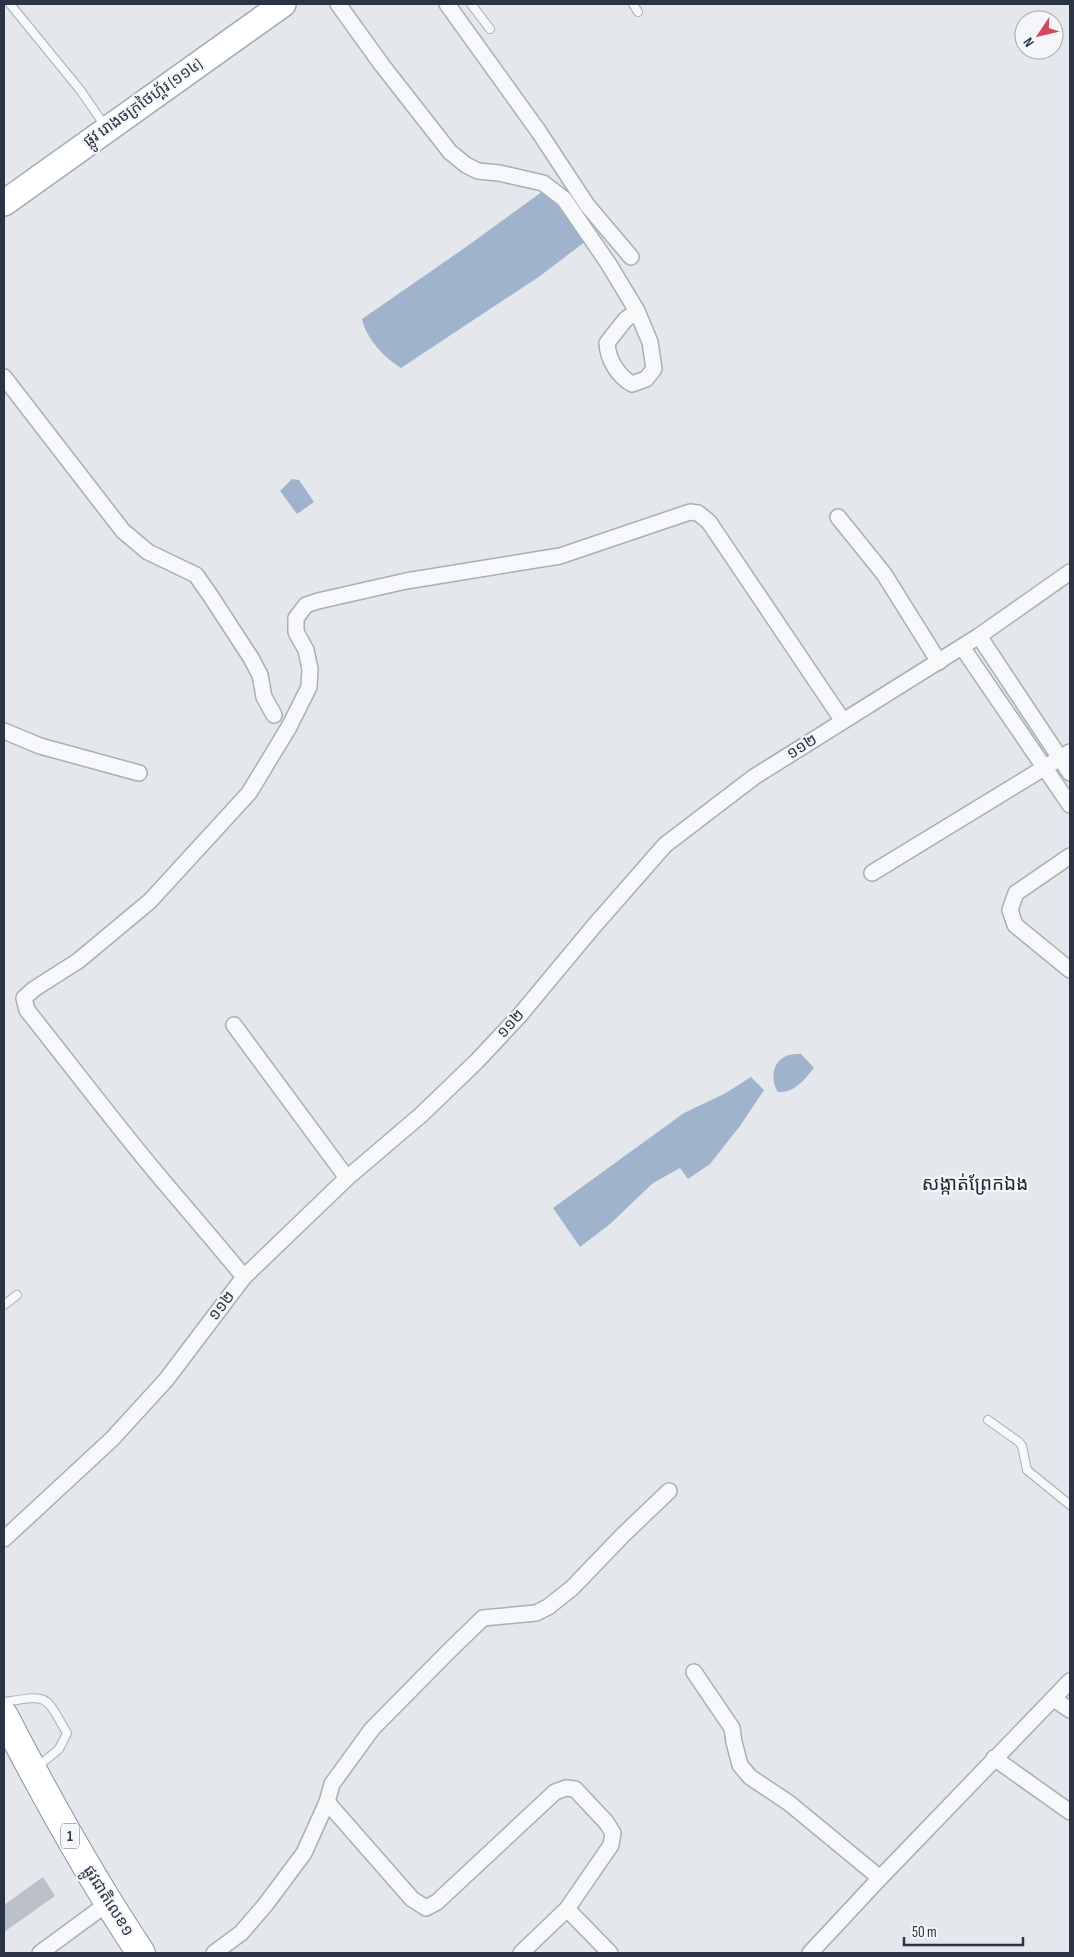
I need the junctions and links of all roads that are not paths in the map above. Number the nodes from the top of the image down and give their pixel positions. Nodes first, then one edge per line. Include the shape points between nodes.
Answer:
1 (10, 4) edge
2 (283, 4) edge
3 (338, 4) edge
4 (447, 4) edge
5 (471, 4) edge
6 (633, 4) edge
7 (638, 12) dead end
8 (490, 29) dead end
9 (107, 129) junction
10 (4, 203) edge
11 (632, 257) dead end
12 (637, 311) dead end
13 (4, 377) edge
14 (838, 517) dead end
15 (1070, 572) edge
16 (979, 636) junction
17 (962, 647) junction
18 (940, 662) junction
19 (274, 715) dead end
20 (843, 721) junction
21 (4, 731) edge
22 (1065, 755) edge
23 (1044, 769) junction
24 (140, 772) dead end
25 (1070, 773) edge
26 (1070, 805) edge
27 (1070, 856) edge
28 (872, 873) dead end
29 (1070, 970) edge
30 (234, 1026) dead end
31 (347, 1178) junction
32 (244, 1278) junction
33 (17, 1295) dead end
34 (4, 1305) edge
35 (988, 1420) dead end
36 (669, 1492) dead end
37 (1070, 1505) edge
38 (4, 1539) edge
39 (694, 1672) dead end
40 (1064, 1691) edge
41 (4, 1702) edge
42 (1070, 1710) edge
43 (4, 1716) edge
44 (994, 1758) junction
45 (32, 1771) junction
46 (327, 1802) junction
47 (1070, 1812) edge
48 (880, 1878) junction
49 (108, 1903) junction
50 (568, 1909) junction
51 (40, 1953) edge
52 (141, 1953) edge
53 (214, 1953) edge
54 (521, 1953) edge
55 (610, 1953) edge
56 (810, 1953) edge

1 - 9 lane via 81,91
2 - 9 main road, ផ្លូវ រោងចក្រថៃហ្គ័រ (១១៤)
3 - 12 street via 459,161 485,173 543,183 564,199
4 - 11 street via 587,205
5 - 8 lane
6 - 7 lane
9 - 10 main road, ផ្លូវ រោងចក្រថៃហ្គ័រ (១១៤)
13 - 19 street via 123,531 148,552 196,575 251,658 260,675 264,697
14 - 18 street via 884,574
15 - 16 street, ១១២
16 - 17 street, ១១២
16 - 22 street
17 - 18 street, ១១២
17 - 23 street
18 - 20 street, ១១២
20 - 31 street, ១១២ via 754,777 666,845 477,1061 421,1115
20 - 32 street via 709,522 698,513 690,512 560,556 406,581 306,605 296,618 296,632 306,650 309,687 249,793 150,901 78,961 24,998 27,1010
21 - 24 street via 40,746
22 - 23 street
22 - 25 street
23 - 26 street
23 - 28 street
27 - 29 street via 1016,893 1010,910 1015,925
30 - 31 street
31 - 32 street, ១១២
32 - 38 street, ១១២ via 166,1380 112,1440
33 - 34 lane
35 - 37 lane via 1019,1442 1027,1470
36 - 46 street via 572,1588 548,1607 536,1613 483,1618 372,1729 332,1784
39 - 48 street via 732,1728 740,1765 750,1777 789,1803
40 - 42 street
40 - 44 street
41 - 45 lane via 43,1698 49,1702 67,1733 59,1749
43 - 45 highway, ផ្លូវជាតិលេខ១ / 1
44 - 47 street
44 - 48 street
45 - 49 highway, ផ្លូវជាតិលេខ១ / 1
46 - 50 street via 412,1899 426,1908 437,1902 555,1792 575,1789 613,1833 611,1845
46 - 53 street via 304,1853 266,1904 241,1933
48 - 56 street
49 - 51 street
49 - 52 highway, ផ្លូវជាតិលេខ១ / 1
50 - 54 street
50 - 55 street

